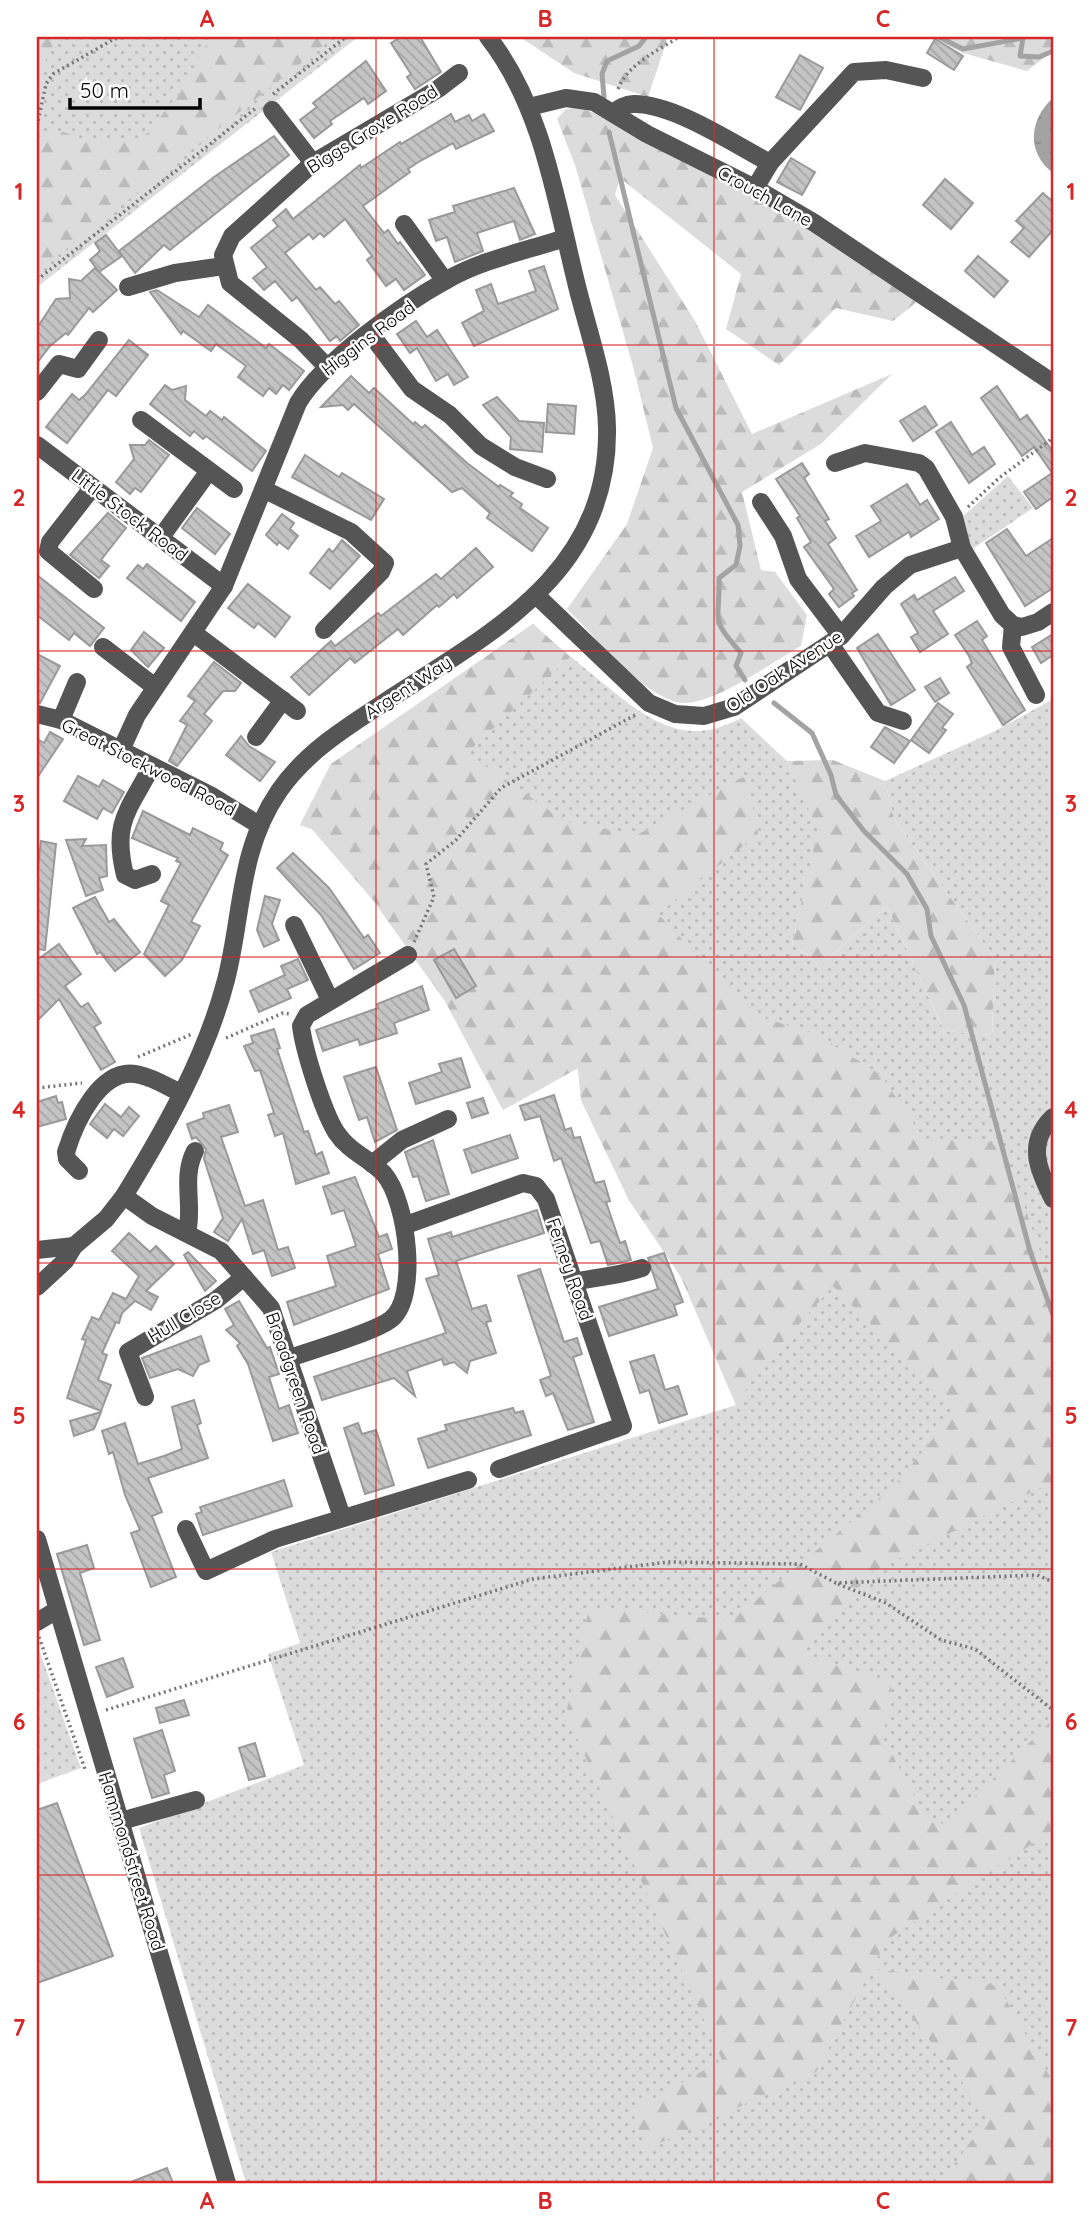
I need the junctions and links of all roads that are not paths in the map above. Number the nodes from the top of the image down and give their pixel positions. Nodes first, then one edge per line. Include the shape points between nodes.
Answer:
1 (488, 37) edge
2 (459, 73) dead end
3 (923, 78) dead end
4 (269, 103) road end
5 (529, 107) junction
6 (613, 113) junction
7 (313, 163) junction
8 (771, 163) junction
9 (755, 188) junction
10 (404, 224) dead end
11 (565, 238) junction
12 (224, 266) junction
13 (445, 281) junction
14 (128, 287) dead end
15 (370, 333) junction
16 (99, 340) dead end
17 (327, 367) junction
18 (1053, 383) edge
19 (37, 392) edge
20 (141, 420) dead end
21 (37, 445) edge
22 (835, 463) dead end
23 (209, 471) junction
24 (547, 480) dead end
25 (92, 488) junction
26 (234, 489) dead end
27 (265, 490) junction
28 (761, 502) dead end
29 (161, 537) junction
30 (962, 548) junction
31 (224, 586) junction
32 (94, 589) dead end
33 (537, 596) junction
34 (1053, 612) edge
35 (1013, 625) junction
36 (324, 630) dead end
37 (195, 634) junction
38 (836, 640) junction
39 (103, 647) dead end
40 (77, 682) dead end
41 (155, 687) junction
42 (1036, 695) dead end
43 (37, 714) edge
44 (61, 720) junction
45 (903, 721) dead end
46 (256, 737) dead end
47 (121, 750) junction
48 (152, 766) junction
49 (259, 825) junction
50 (152, 874) dead end
51 (294, 925) dead end
52 (408, 955) road end
53 (330, 1000) junction
54 (181, 1093) junction
55 (1053, 1118) edge
56 (448, 1119) dead end
57 (195, 1151) dead end
58 (372, 1164) junction
59 (79, 1171) dead end
60 (124, 1196) junction
61 (1053, 1199) edge
62 (406, 1226) junction
63 (187, 1233) junction
64 (74, 1245) junction
65 (37, 1250) edge
66 (642, 1268) dead end
67 (244, 1277) junction
68 (574, 1282) junction
69 (37, 1287) edge
70 (290, 1359) junction
71 (145, 1397) dead end
72 (499, 1469) dead end
73 (468, 1480) dead end
74 (342, 1517) junction
75 (186, 1528) dead end
76 (38, 1551) edge
77 (57, 1610) junction
78 (37, 1622) edge
79 (196, 1800) dead end
80 (121, 1821) junction
81 (228, 2183) edge

1 - 5 street
2 - 7 street, Biggs Grove Road
3 - 8 street via 886,70 854,72
4 - 7 street
5 - 6 street, Crouch Lane via 580,98
5 - 11 street, Argent Way
6 - 8 street via 631,104 650,105
6 - 9 street, Crouch Lane
7 - 12 street, Biggs Grove Road via 232,236 223,255
8 - 9 street
9 - 18 street, Crouch Lane
10 - 13 street
11 - 13 street, Higgins Road
11 - 33 street, Argent Way via 605,403 607,448 599,492 586,527 557,574
12 - 14 street via 175,273
12 - 17 street via 234,288 301,340
13 - 15 street, Higgins Road
15 - 17 street, Higgins Road
15 - 24 street via 412,389 450,415 481,446
16 - 19 street via 78,369 59,364
17 - 27 street, Higgins Road via 298,403
20 - 23 street
21 - 25 street, Little Stock Road
22 - 30 street via 865,453 919,463 954,517
23 - 26 street
23 - 29 street
25 - 29 street, Little Stock Road
25 - 32 street via 50,542 48,551
27 - 31 street, Higgins Road
27 - 36 street via 351,532 385,563
28 - 38 street via 783,537 797,579
29 - 31 street, Little Stock Road
30 - 35 street via 1002,615
30 - 38 street, Old Oak Avenue via 910,565
31 - 37 street, Higgins Road
33 - 38 street, Old Oak Avenue via 649,703 689,716 719,713 750,698
33 - 49 street, Argent Way via 494,631 315,749 279,791
34 - 35 street via 1029,627
35 - 42 street via 1011,647
37 - 41 street, Higgins Road
37 - 46 street via 290,705
38 - 45 street via 878,713
39 - 41 street
40 - 44 street
41 - 47 street, Higgins Road
43 - 44 street, Great Stockwood Road
44 - 47 street, Great Stockwood Road
47 - 48 street, Great Stockwood Road
48 - 49 street, Great Stockwood Road
48 - 50 street via 120,828 118,848 125,876 135,880
49 - 54 street, Argent Way via 240,885 232,950 209,1038
51 - 53 street
52 - 53 street
53 - 58 street via 307,1015 302,1037 331,1123 345,1144
54 - 59 street via 139,1074 88,1084 66,1152
54 - 60 street, Argent Way
55 - 61 street via 1041,1130 1036,1157
56 - 58 street via 402,1139
57 - 63 street via 188,1164 191,1217
58 - 62 street via 390,1182
60 - 63 street, Broadgreen Road
60 - 64 street, Argent Way via 91,1234
62 - 68 street, Ferney Road via 516,1185 530,1184 546,1199
62 - 70 street via 402,1304 394,1317
63 - 67 street, Broadgreen Road via 221,1251
64 - 65 street
64 - 69 street, Argent Way via 65,1261
66 - 68 street via 611,1279 599,1276
67 - 70 street, Broadgreen Road via 271,1308
67 - 71 street, Hull Close via 216,1300 128,1352
68 - 72 street, Ferney Road via 623,1426
70 - 74 street, Broadgreen Road
73 - 74 street
74 - 75 street via 240,1553 206,1571
76 - 77 street, Hammondstreet Road
77 - 78 street
77 - 80 street, Hammondstreet Road
79 - 80 street
80 - 81 street, Hammondstreet Road

